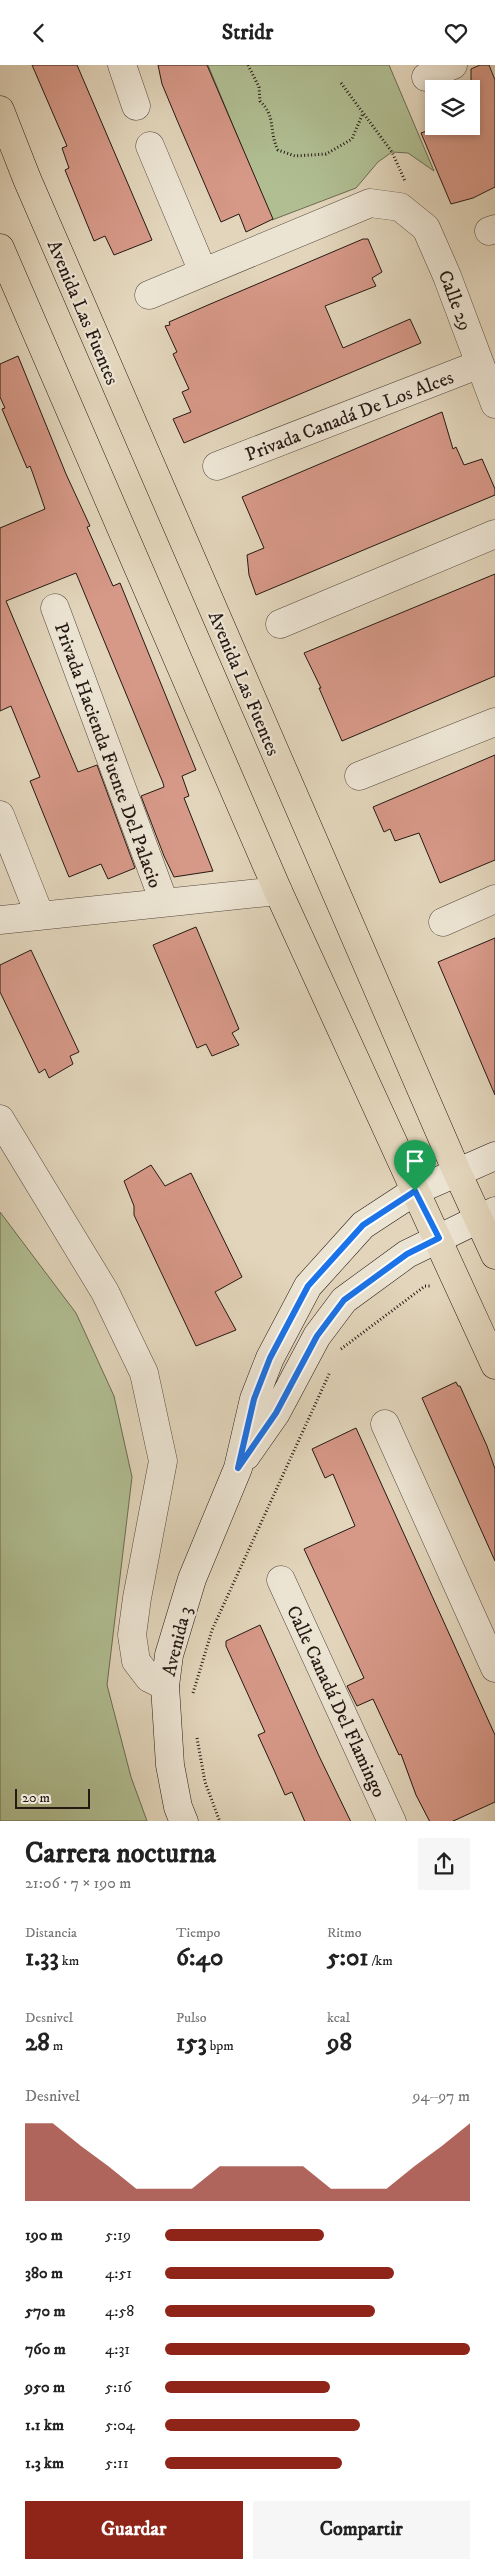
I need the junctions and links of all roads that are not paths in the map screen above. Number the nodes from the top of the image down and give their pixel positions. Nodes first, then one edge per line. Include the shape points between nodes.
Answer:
1 (122, 65) edge
2 (452, 65) edge
3 (426, 77) dead end
4 (136, 106) dead end
5 (0, 110) edge
6 (150, 146) dead end
7 (0, 248) edge
8 (203, 272) junction
9 (149, 295) dead end
10 (480, 364) junction
11 (495, 405) edge
12 (217, 465) dead end
13 (495, 534) edge
14 (55, 608) dead end
15 (280, 624) dead end
16 (495, 722) edge
17 (359, 777) dead end
18 (0, 815) edge
19 (278, 891) junction
20 (495, 899) edge
21 (164, 902) junction
22 (40, 916) junction
23 (0, 920) edge
24 (443, 922) dead end
25 (0, 1119) edge
26 (495, 1155) edge
27 (457, 1172) junction
28 (415, 1191) junction
29 (487, 1215) edge
30 (439, 1238) junction
31 (495, 1255) edge
32 (296, 1309) junction
33 (324, 1327) junction
34 (495, 1365) edge
35 (385, 1424) dead end
36 (238, 1468) junction
37 (281, 1581) dead end
38 (495, 1668) edge
39 (165, 1686) junction
40 (184, 1821) edge
41 (392, 1821) edge

1 - 4 street
2 - 3 street
5 - 27 main road, Avenida Las Fuentes
6 - 8 street
7 - 19 main road
8 - 9 street
8 - 10 street, Calle 29 via 370,203 385,203 404,197 426,227
10 - 11 street, Calle 29
10 - 12 street, Privada Canadá De Los Alces
13 - 15 street
14 - 21 street, Privada Hacienda Fuente Del Palacio
16 - 17 street
18 - 22 street
19 - 21 street
19 - 28 main road
20 - 24 street
21 - 22 street
22 - 23 street
25 - 39 street via 105,1292 144,1373 163,1461 136,1598 132,1635 136,1661 149,1678
26 - 27 street, Avenida 3
27 - 28 street, Avenida 3
27 - 29 main road, Avenida Las Fuentes
28 - 30 main road
28 - 32 street, Avenida 3 via 363,1225 308,1286
29 - 30 street, Avenida 3
29 - 31 main road, Avenida Las Fuentes
30 - 33 street, Avenida 3 via 407,1254 344,1300
30 - 34 main road
32 - 33 street
32 - 36 street, Avenida 3 via 270,1358 254,1399
33 - 36 street, Avenida 3 via 276,1413
35 - 38 street
36 - 39 street, Avenida 3 via 192,1579 170,1655
37 - 41 street, Calle Canadá Del Flamingo
39 - 40 street, Avenida 3 via 170,1765

